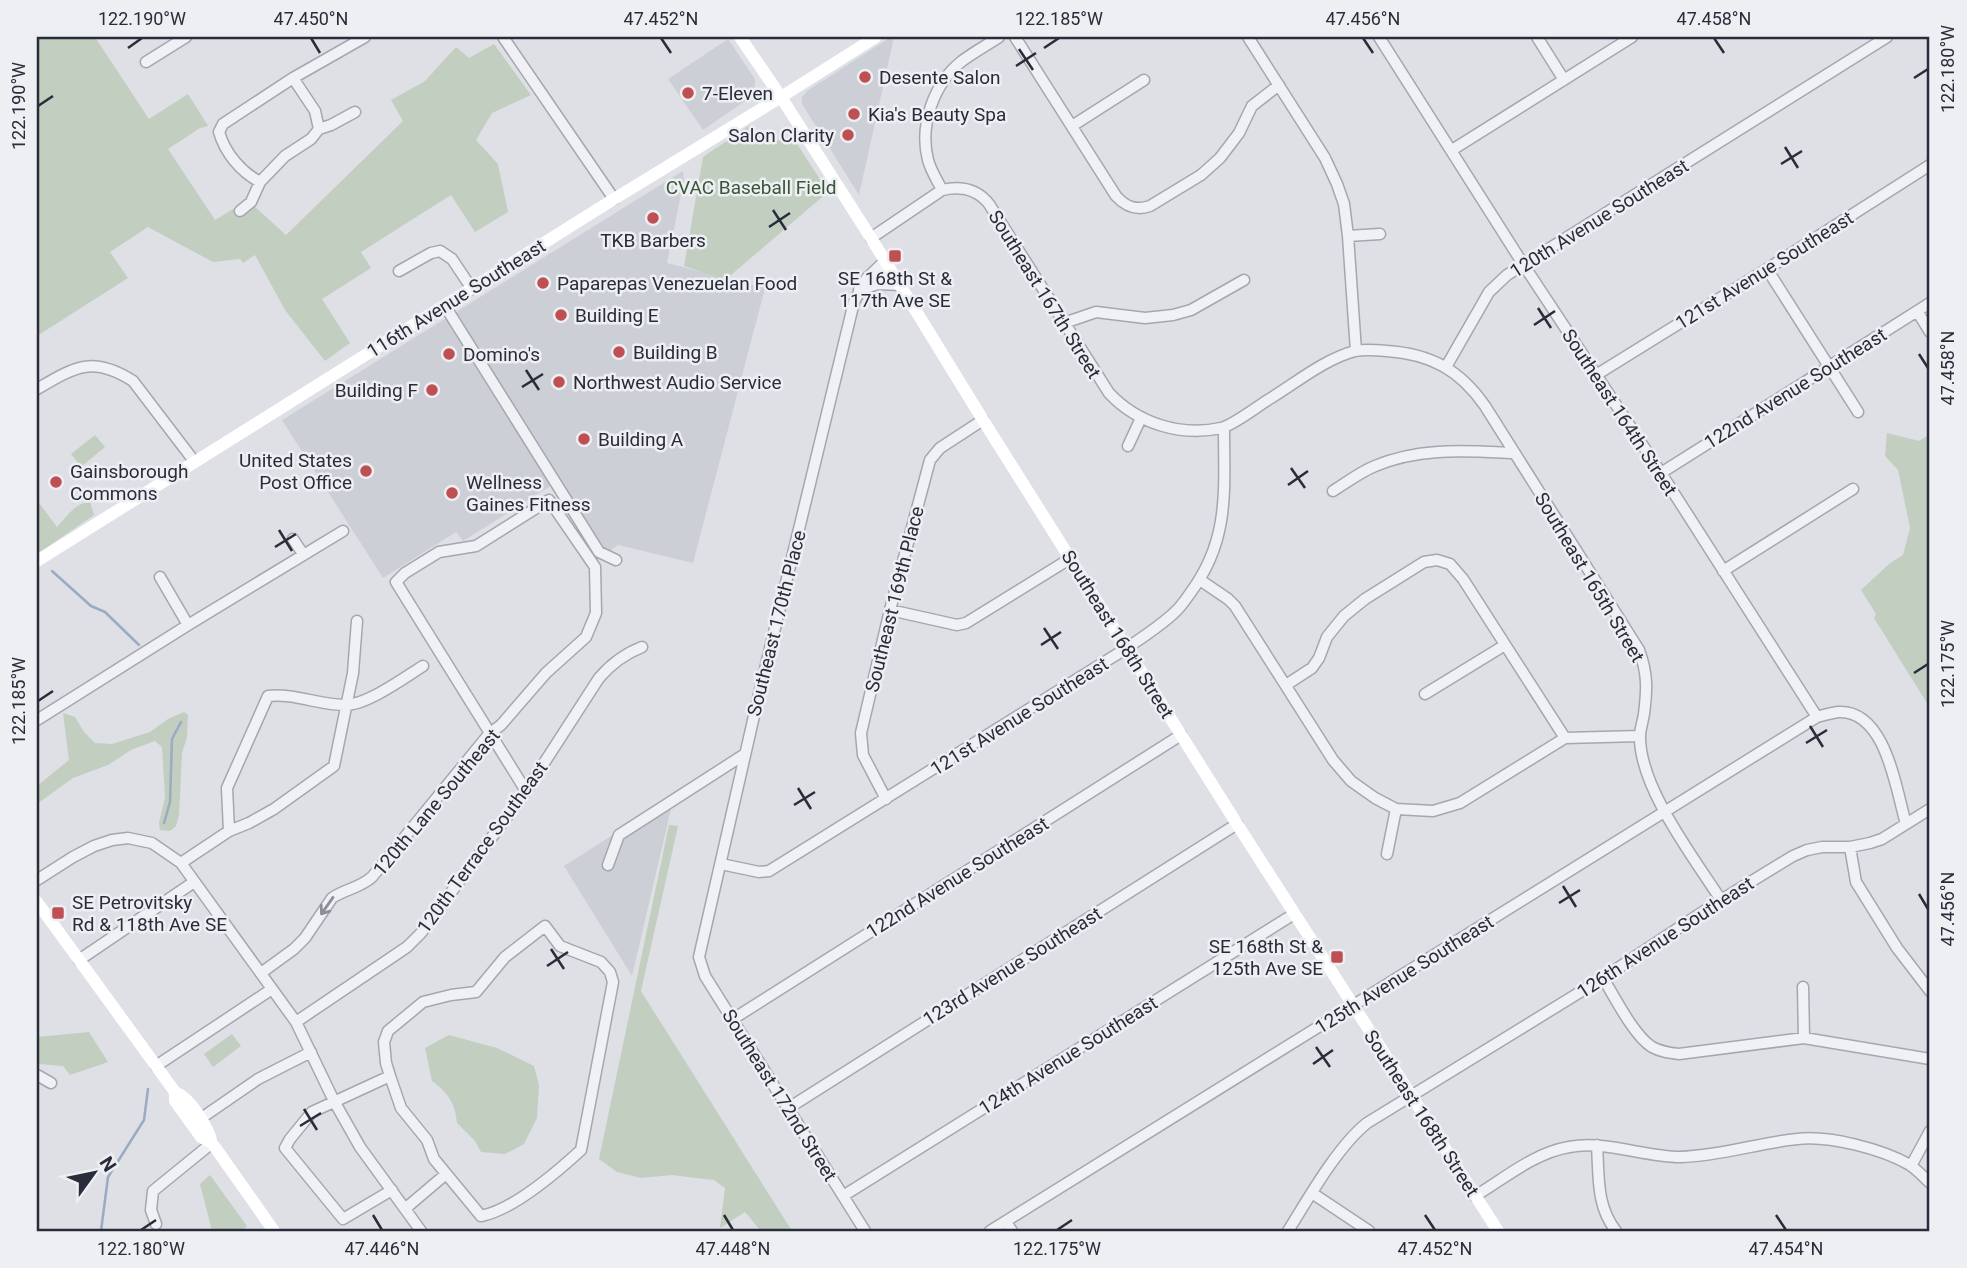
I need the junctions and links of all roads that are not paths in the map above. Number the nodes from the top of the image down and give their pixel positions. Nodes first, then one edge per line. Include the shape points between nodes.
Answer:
1 (186, 37) edge
2 (365, 37) edge
3 (503, 37) edge
4 (740, 37) edge
5 (876, 37) edge
6 (999, 37) edge
7 (1015, 37) edge
8 (1248, 37) edge
9 (1379, 37) edge
10 (1537, 37) edge
11 (1632, 37) edge
12 (1887, 37) edge
13 (146, 62) dead end
14 (293, 78) junction
15 (1144, 80) dead end
16 (1564, 80) junction
17 (1279, 85) junction
18 (781, 97) junction
19 (355, 112) dead end
20 (1072, 126) junction
21 (319, 129) junction
22 (1452, 150) junction
23 (1930, 165) edge
24 (260, 182) junction
25 (942, 190) junction
26 (614, 199) junction
27 (240, 211) dead end
28 (1380, 234) dead end
29 (1348, 236) junction
30 (871, 238) junction
31 (886, 261) junction
32 (1523, 264) junction
33 (1767, 269) junction
34 (399, 271) dead end
35 (1244, 280) dead end
36 (900, 285) junction
37 (472, 289) junction
38 (859, 290) junction
39 (1930, 303) edge
40 (445, 306) junction
41 (1917, 311) junction
42 (1064, 323) junction
43 (1930, 332) edge
44 (1356, 351) junction
45 (1446, 367) junction
46 (1830, 367) junction
47 (1596, 374) junction
48 (37, 389) edge
49 (1858, 412) dead end
50 (1141, 418) junction
51 (983, 420) junction
52 (1224, 428) junction
53 (1128, 446) dead end
54 (1514, 453) junction
55 (194, 461) junction
56 (1661, 473) junction
57 (1853, 489) dead end
58 (1333, 491) dead end
59 (343, 531) dead end
60 (293, 539) dead end
61 (303, 554) junction
62 (1071, 558) junction
63 (615, 560) dead end
64 (37, 561) edge
65 (1723, 571) junction
66 (160, 577) dead end
67 (1200, 580) junction
68 (890, 610) junction
69 (357, 621) dead end
70 (188, 625) junction
71 (1505, 645) junction
72 (642, 647) dead end
73 (1127, 648) junction
74 (423, 666) dead end
75 (1286, 685) junction
76 (1424, 694) dead end
77 (347, 705) junction
78 (1817, 717) junction
79 (37, 720) edge
80 (489, 734) junction
81 (1181, 735) junction
82 (1640, 736) junction
83 (1564, 738) junction
84 (745, 754) junction
85 (526, 791) junction
86 (886, 799) junction
87 (1396, 809) junction
88 (1930, 809) edge
89 (1665, 812) junction
90 (1237, 824) junction
91 (1906, 824) junction
92 (229, 831) junction
93 (1850, 847) junction
94 (1387, 854) dead end
95 (181, 863) junction
96 (722, 864) junction
97 (608, 865) dead end
98 (37, 880) edge
99 (194, 882) junction
100 (1721, 900) junction
101 (37, 902) edge
102 (1294, 914) junction
103 (699, 957) joint
104 (79, 960) junction
105 (261, 973) junction
106 (1603, 978) junction
107 (1803, 987) dead end
108 (272, 989) junction
109 (1930, 991) edge
110 (1353, 1006) junction
111 (733, 1020) junction
112 (296, 1022) junction
113 (1804, 1038) junction
114 (311, 1052) junction
115 (1930, 1059) edge
116 (156, 1066) junction
117 (37, 1075) edge
118 (390, 1076) junction
119 (51, 1083) dead end
120 (175, 1092) junction
121 (1410, 1096) junction
122 (334, 1101) junction
123 (787, 1109) junction
124 (200, 1119) junction
125 (1930, 1130) edge
126 (212, 1143) junction
127 (1597, 1145) junction
128 (1911, 1166) junction
129 (446, 1174) junction
130 (1930, 1183) edge
131 (392, 1190) junction
132 (1312, 1193) junction
133 (843, 1196) junction
134 (1475, 1196) junction
135 (406, 1209) junction
136 (1006, 1222) junction
137 (156, 1224) dead end
138 (274, 1231) edge
139 (421, 1231) edge
140 (865, 1231) edge
141 (990, 1231) edge
142 (1012, 1231) edge
143 (1288, 1231) edge
144 (1370, 1231) edge
145 (1498, 1231) edge
146 (1616, 1231) edge

1 - 13 street
2 - 14 street
3 - 26 street
4 - 18 street, Southeast 168th Street
5 - 18 street, 116th Avenue Southeast
6 - 25 street via 961,62 932,105 925,143
7 - 20 street
8 - 17 street
9 - 22 street, Southeast 164th Street
10 - 16 street
11 - 16 street
12 - 32 street, 120th Avenue Southeast
14 - 21 street via 315,111
14 - 24 street via 229,119 219,132 240,167
15 - 20 street
16 - 22 street
17 - 20 street via 1252,106 1231,145 1213,165 1142,209 1127,206 1116,196
17 - 29 street via 1332,170 1344,204
18 - 26 street, 116th Avenue Southeast
18 - 30 street, Southeast 168th Street
19 - 21 street
21 - 24 street
22 - 32 street, Southeast 164th Street
23 - 33 street, 121st Avenue Southeast
24 - 27 street via 251,202
25 - 30 street
25 - 42 street, Southeast 167th Street via 961,188 985,199
26 - 37 street, 116th Avenue Southeast
28 - 29 street
29 - 44 street
30 - 31 street, Southeast 168th Street
31 - 36 street, Southeast 168th Street
31 - 38 street, Southeast 170th Place
32 - 45 street, 120th Avenue Southeast via 1489,292
32 - 47 street, Southeast 164th Street
33 - 46 street
33 - 47 street, 121st Avenue Southeast
34 - 37 street via 440,251 452,259
35 - 42 street via 1173,315 1145,318 1096,313
36 - 38 street
36 - 51 street, Southeast 168th Street
37 - 40 street, 116th Avenue Southeast
38 - 84 street, Southeast 170th Place
39 - 41 street, 122nd Avenue Southeast
40 - 55 street, 116th Avenue Southeast
40 - 63 street via 599,552
41 - 43 street
41 - 46 street, 122nd Avenue Southeast
42 - 50 street, Southeast 167th Street via 1109,393
44 - 45 street via 1415,354
44 - 52 street via 1317,369
45 - 54 street, Southeast 165th Street via 1476,393
46 - 49 street
46 - 56 street, 122nd Avenue Southeast
47 - 56 street, Southeast 164th Street
48 - 55 street via 88,366 120,372 133,381
50 - 52 street, Southeast 167th Street via 1184,430
50 - 53 street
51 - 62 street, Southeast 168th Street
51 - 68 street, Southeast 169th Place via 940,448 930,460
52 - 67 street, 121st Avenue Southeast via 1221,530
54 - 58 street via 1409,455 1373,467
54 - 82 street, Southeast 165th Street via 1639,650 1647,682
55 - 64 street, 116th Avenue Southeast
56 - 65 street, Southeast 164th Street
57 - 65 street
59 - 61 street
60 - 61 street
61 - 70 street
62 - 68 street via 966,624
62 - 73 street, Southeast 168th Street
65 - 78 street, Southeast 164th Street
66 - 70 street
67 - 73 street, 121st Avenue Southeast via 1173,614
67 - 75 street via 1236,606
68 - 86 street, Southeast 169th Place via 860,733 863,755
69 - 77 street
70 - 79 street
71 - 75 street via 1450,564 1424,562 1344,616 1312,668
71 - 76 street
71 - 83 street
72 - 85 street, 120th Terrace Southeast via 627,653 599,678
73 - 81 street, Southeast 168th Street
73 - 86 street, 121st Avenue Southeast
74 - 77 street via 389,688
75 - 87 street via 1351,781
77 - 92 street via 334,766 274,809
77 - 92 street via 268,696 227,788
78 - 89 street, 125th Avenue Southeast
78 - 91 street via 1852,714 1874,731 1886,751
80 - 80 street, 120th Lane Southeast via 396,582 439,552 476,546 550,500 594,567 596,613 586,637
80 - 85 street
80 -> 105 street, 120th Lane Southeast via 372,877 332,898 305,937
81 - 90 street, Southeast 168th Street
81 - 111 street, 122nd Avenue Southeast
82 - 83 street
82 - 89 street, Southeast 165th Street via 1645,768
83 - 87 street via 1460,803 1433,811
84 - 96 street, Southeast 170th Place
84 - 97 street via 619,835
85 - 112 street, 120th Terrace Southeast via 421,933
86 - 96 street, 121st Avenue Southeast via 769,871
87 - 94 street
88 - 91 street, 126th Avenue Southeast
89 - 100 street, Southeast 165th Street
89 - 110 street, 125th Avenue Southeast
90 - 102 street, Southeast 168th Street
90 - 123 street, 123rd Avenue Southeast
91 - 93 street, 126th Avenue Southeast via 1870,844
92 - 95 street
93 - 100 street, 126th Avenue Southeast via 1807,850
93 - 109 street via 1856,882
95 - 98 street via 152,843 128,838 94,846
95 - 99 street
96 - 103 street, Southeast 170th Place
99 - 104 street
99 - 105 street
100 - 106 street, 126th Avenue Southeast
101 - 104 street
102 - 110 street, Southeast 168th Street
102 - 133 street, 124th Avenue Southeast
103 - 111 street, Southeast 172nd Street via 705,976
104 - 116 street
105 - 108 street
106 - 113 street via 1639,1036 1659,1050 1679,1054
106 - 121 street, 126th Avenue Southeast
107 - 113 street
108 - 112 street
108 - 116 street
110 - 121 street, Southeast 168th Street
110 - 136 street, 125th Avenue Southeast
111 - 123 street, Southeast 172nd Street
112 - 114 street
113 - 115 street
114 - 122 street
114 - 124 street via 258,1079
116 - 120 street
117 - 119 street
118 - 122 street
118 - 129 street via 401,1108
118 - 129 street via 384,1042 388,1031 423,1002 476,992 505,957 545,926 559,946 601,962 610,972 613,982 581,1150 516,1200 481,1216
120 - 124 street via 183,1095
120 - 126 street via 175,1101 201,1137
121 - 132 street, 126th Avenue Southeast via 1354,1134
121 - 134 street, Southeast 168th Street
122 - 131 street
122 - 131 street via 312,1112 285,1148 343,1219
123 - 133 street, Southeast 172nd Street
124 - 126 street
125 - 128 street
126 - 137 street via 153,1191 151,1210
126 - 138 street
127 - 128 street via 1679,1157 1818,1138 1853,1144
127 - 134 street via 1570,1146 1540,1155
127 - 146 street via 1601,1201
128 - 130 street
129 - 135 street
131 - 135 street
132 - 143 street, 126th Avenue Southeast
132 - 144 street
133 - 140 street, Southeast 172nd Street
134 - 145 street, Southeast 168th Street
135 - 139 street
136 - 141 street, 125th Avenue Southeast
136 - 142 street

